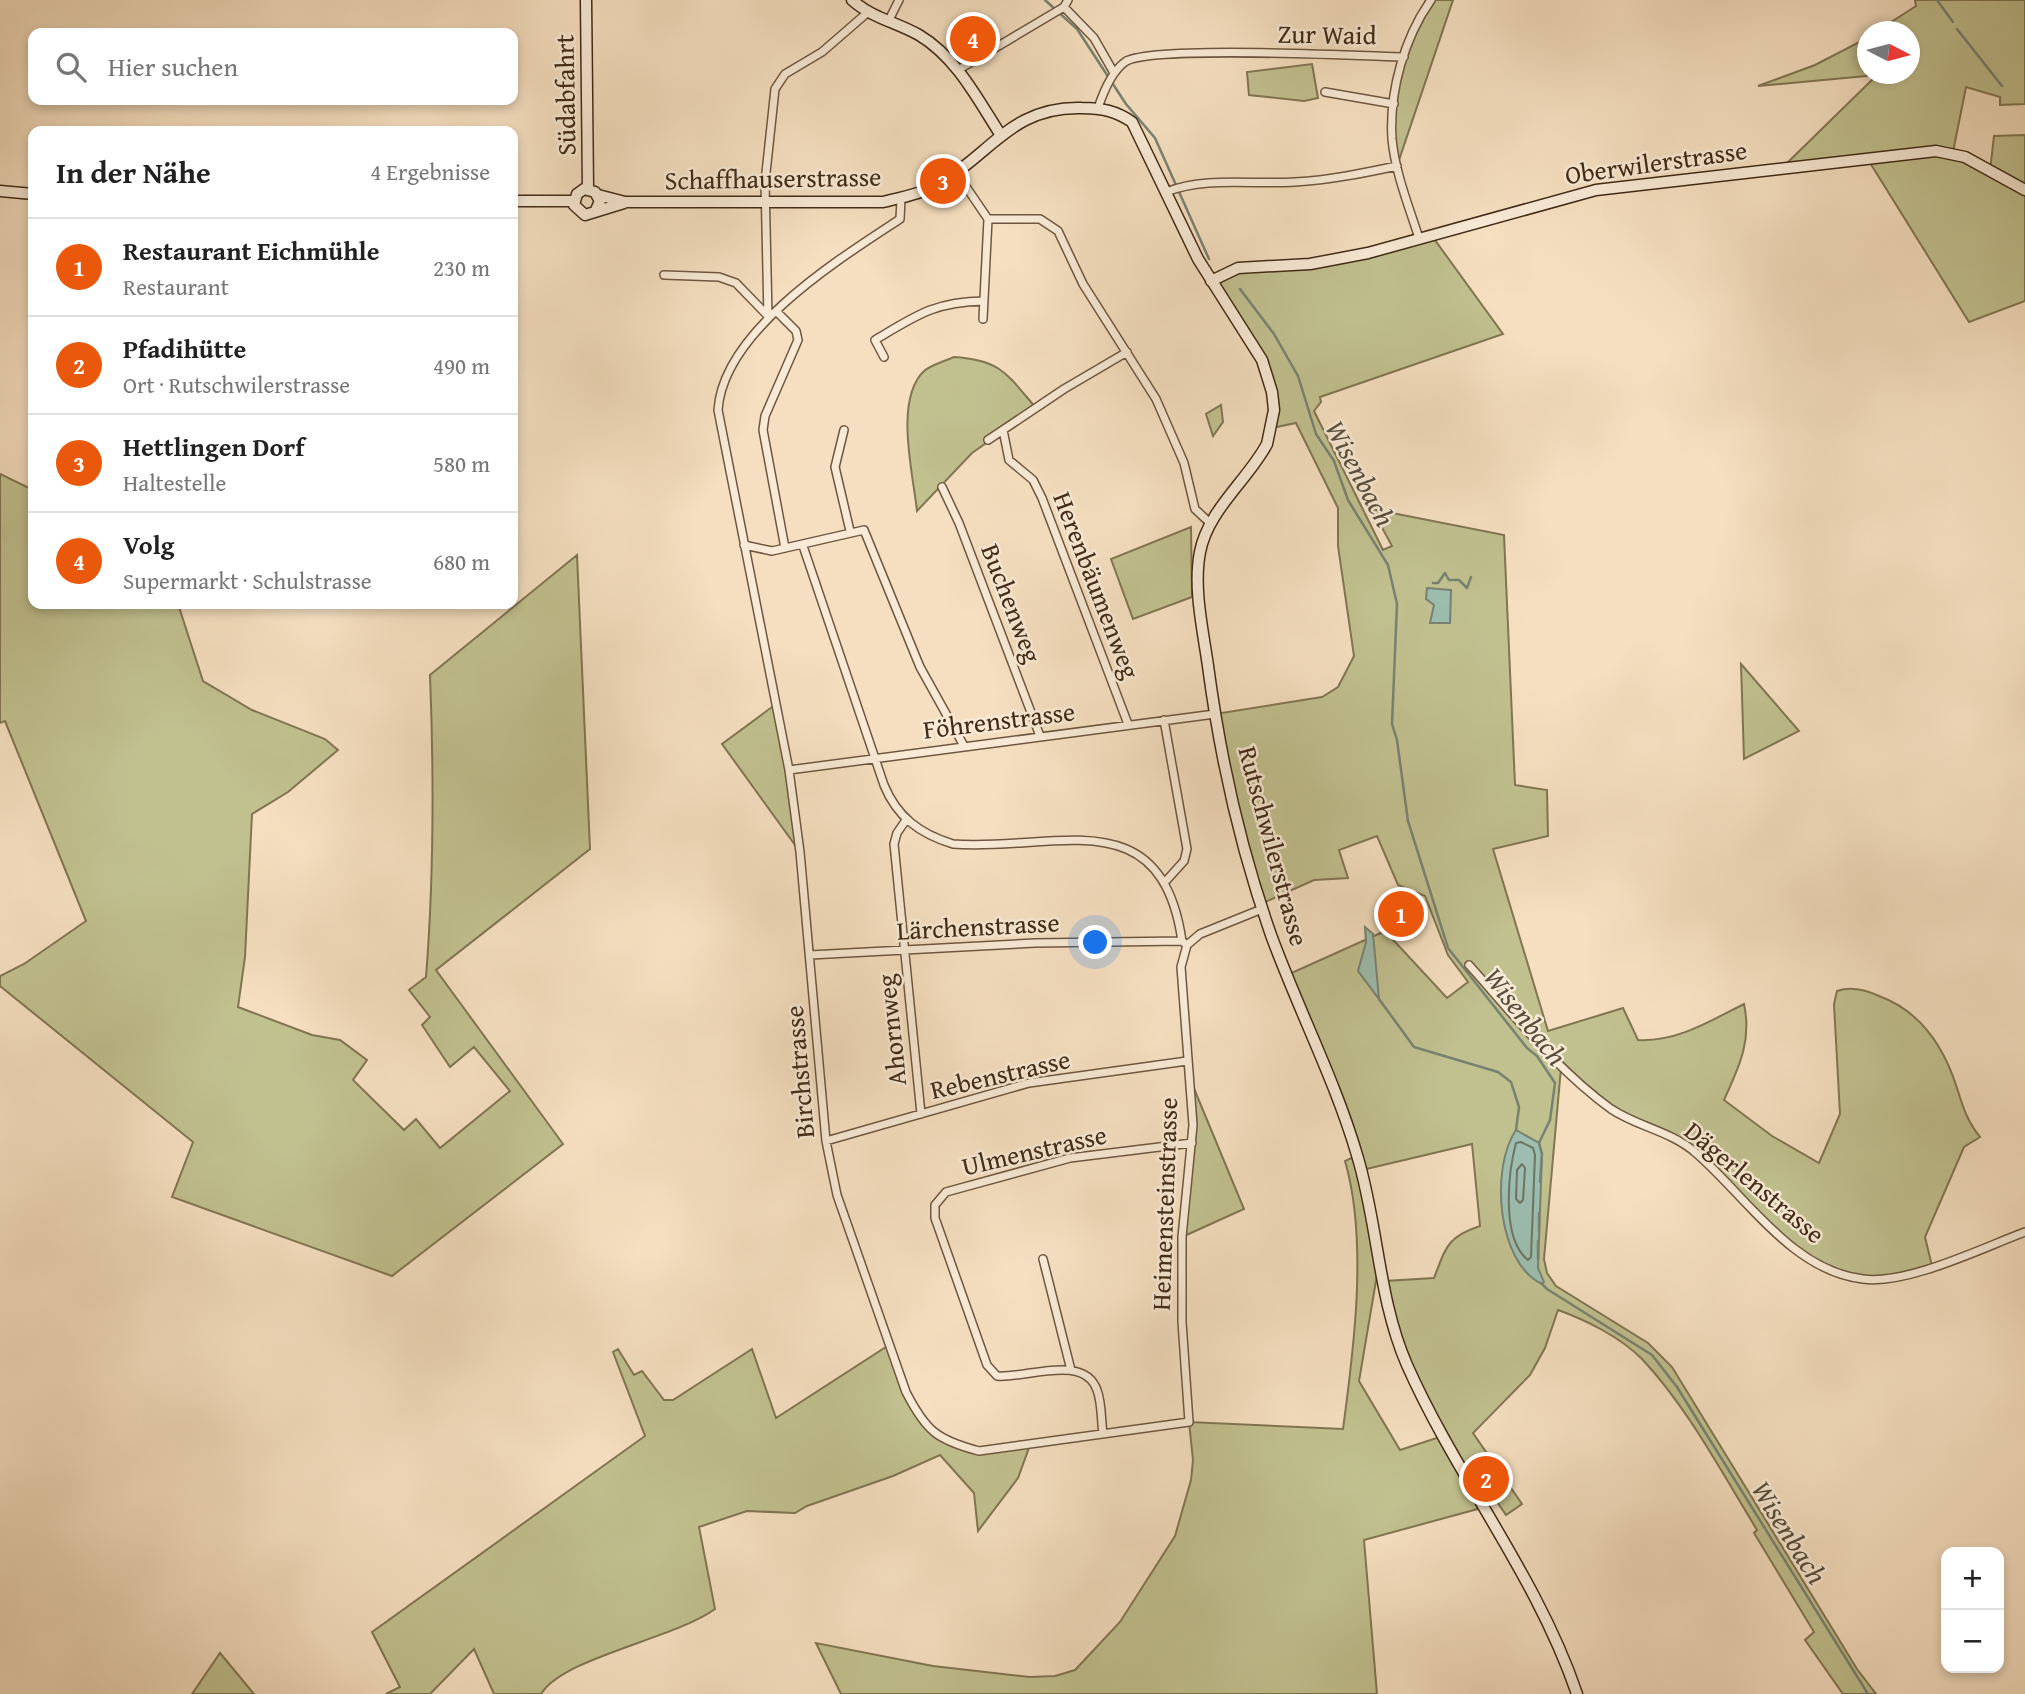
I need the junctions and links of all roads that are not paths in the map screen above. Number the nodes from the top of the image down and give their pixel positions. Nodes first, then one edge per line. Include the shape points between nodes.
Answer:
1 (586, 0) edge
2 (852, 0) edge
3 (899, 0) edge
4 (1431, 0) edge
5 (1064, 5) edge
6 (867, 13) junction
7 (888, 22) junction
8 (1404, 57) junction
9 (958, 70) junction
10 (1112, 77) junction
11 (1325, 92) dead end
12 (1395, 104) junction
13 (1098, 108) junction
14 (1000, 134) junction
15 (1397, 166) junction
16 (956, 172) junction
17 (2025, 190) edge
18 (0, 191) edge
19 (1169, 191) junction
20 (593, 192) junction
21 (28, 194) edge
22 (901, 198) junction
23 (518, 201) edge
24 (574, 201) junction
25 (625, 202) junction
26 (767, 202) junction
27 (596, 211) junction
28 (988, 219) junction
29 (1419, 239) junction
30 (664, 275) dead end
31 (1211, 281) junction
32 (985, 301) junction
33 (776, 312) junction
34 (768, 317) junction
35 (983, 319) dead end
36 (1127, 352) junction
37 (884, 357) dead end
38 (844, 430) dead end
39 (1003, 430) junction
40 (989, 440) dead end
41 (942, 486) dead end
42 (1211, 524) junction
43 (850, 531) junction
44 (744, 545) junction
45 (803, 546) junction
46 (785, 548) junction
47 (1215, 714) junction
48 (1164, 720) junction
49 (1128, 724) junction
50 (1040, 736) junction
51 (964, 746) junction
52 (874, 757) junction
53 (789, 770) junction
54 (906, 820) junction
55 (1165, 882) junction
56 (1262, 909) junction
57 (1184, 943) junction
58 (904, 950) junction
59 (810, 955) junction
60 (1469, 965) dead end
61 (1187, 1061) junction
62 (920, 1114) junction
63 (826, 1141) junction
64 (1192, 1143) junction
65 (2025, 1232) edge
66 (1043, 1259) dead end
67 (1071, 1370) junction
68 (1189, 1422) joint
69 (1103, 1434) junction
70 (1577, 1694) edge

1 - 20 street, Südabfahrt
2 - 6 street
3 - 7 street
4 - 8 street via 1409,35
5 - 9 street
5 - 10 street via 1094,38
6 - 7 street
6 - 26 street via 822,52 785,74 775,89
7 - 9 street via 939,48
8 - 10 street, Zur Waid via 1147,55 1124,62
8 - 12 street
9 - 14 street
10 - 13 street
11 - 12 street
12 - 15 street via 1392,139
13 - 14 street, Schaffhauserstrasse via 1046,110
13 - 19 street, Schaffhauserstrasse via 1118,112 1132,122
14 - 16 street, Schaffhauserstrasse
15 - 19 street via 1295,183 1183,185
15 - 29 street
16 - 22 street, Schaffhauserstrasse via 921,193
16 - 28 street
17 - 29 street, Oberwilerstrasse via 1965,158 1936,151 1633,184
18 - 21 street
19 - 31 street, Schaffhauserstrasse
20 - 24 street via 577,194
20 - 25 street, Schaffhauserstrasse
20 - 27 street via 599,205
22 - 26 street, Schaffhauserstrasse via 859,204
22 - 33 street via 900,219 822,270
23 - 24 street
24 - 27 street via 582,214
25 - 26 street, Schaffhauserstrasse
25 - 27 street, Schaffhauserstrasse
26 - 34 street
28 - 32 street
28 - 36 street via 1040,219 1053,225 1083,284
29 - 31 street, Oberwilerstrasse via 1327,262 1238,268
30 - 34 street via 719,277 736,283
31 - 42 street, Rutschwilerstrasse via 1262,360 1274,410 1260,457
32 - 35 street
32 - 37 street via 951,302 923,311 875,340
33 - 34 street
33 - 46 street via 796,331 798,340 763,430
34 - 44 street, Birchstrasse via 719,394 720,433
36 - 39 street
36 - 42 street via 1171,429 1195,509
38 - 43 street via 835,467
39 - 40 street
39 - 49 street, Herenbäumenweg via 1009,460 1033,480 1042,498
41 - 50 street, Buchenweg
42 - 47 street, Rutschwilerstrasse via 1198,572
43 - 45 street
43 - 51 street via 864,530 920,667
44 - 46 street via 772,551
44 - 53 street, Birchstrasse
45 - 46 street
45 - 52 street
47 - 48 street, Föhrenstrasse
47 - 56 street, Rutschwilerstrasse
48 - 49 street, Föhrenstrasse
48 - 55 street via 1187,849 1184,861
49 - 50 street, Föhrenstrasse
50 - 51 street, Föhrenstrasse
51 - 52 street, Föhrenstrasse
52 - 53 street, Föhrenstrasse
52 - 54 street via 889,796
53 - 59 street, Birchstrasse
54 - 55 street via 953,844 1090,839 1120,845 1149,864
54 - 58 street, Ahornweg via 894,844
55 - 57 street
56 - 57 street
56 - 70 street, Rutschwilerstrasse via 1354,1145 1406,1362 1543,1612
57 - 58 street, Lärchenstrasse via 1035,943
57 - 61 street, Heimensteinstrasse via 1181,967
58 - 59 street, Lärchenstrasse
58 - 62 street, Ahornweg
59 - 63 street, Birchstrasse
60 - 65 street, Dägerlenstrasse via 1562,1066 1610,1108 1693,1150 1785,1240 1834,1271 1851,1278 1887,1280
61 - 62 street, Rebenstrasse via 1029,1083
61 - 64 street, Heimensteinstrasse
62 - 63 street, Rebenstrasse
63 - 69 street, Birchstrasse via 847,1226 906,1392 920,1419 947,1442 979,1451
64 - 67 street, Ulmenstrasse via 1070,1158 946,1192 935,1205 935,1218 987,1365 997,1376 1010,1377
64 - 68 street, Heimensteinstrasse via 1182,1237
66 - 67 street
67 - 69 street via 1086,1374 1097,1390
68 - 69 street, Birchstrasse

